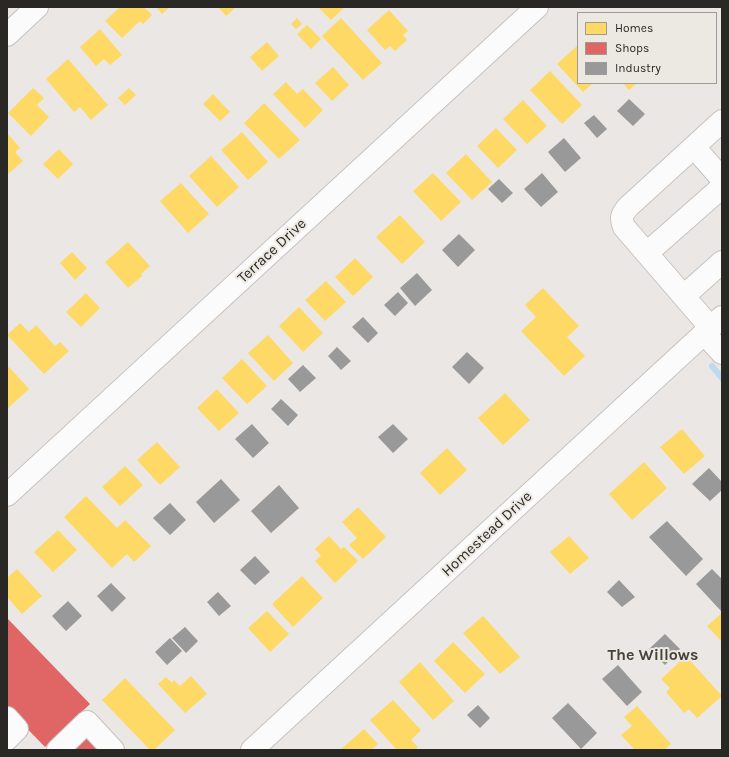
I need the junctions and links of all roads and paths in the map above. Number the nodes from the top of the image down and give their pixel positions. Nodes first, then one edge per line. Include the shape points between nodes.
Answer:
1 (37, 7) edge
2 (538, 7) edge
3 (7, 35) edge
4 (722, 121) edge
5 (694, 147) junction
6 (722, 179) edge
7 (722, 187) edge
8 (647, 253) junction
9 (722, 262) edge
10 (684, 296) junction
11 (712, 326) edge
12 (722, 353) edge
13 (7, 495) edge
14 (7, 718) edge
15 (7, 739) edge
16 (58, 750) edge
17 (114, 750) edge
18 (252, 750) edge

1 - 3 street
2 - 13 street, Terrace Drive
4 - 5 street
5 - 6 street
5 - 8 street via 622,214 621,221 624,227
7 - 8 street
8 - 10 street
9 - 10 street
10 - 11 street
11 - 12 street
11 - 18 street, Homestead Drive
14 - 15 street via 18,729
16 - 17 street via 87,722

